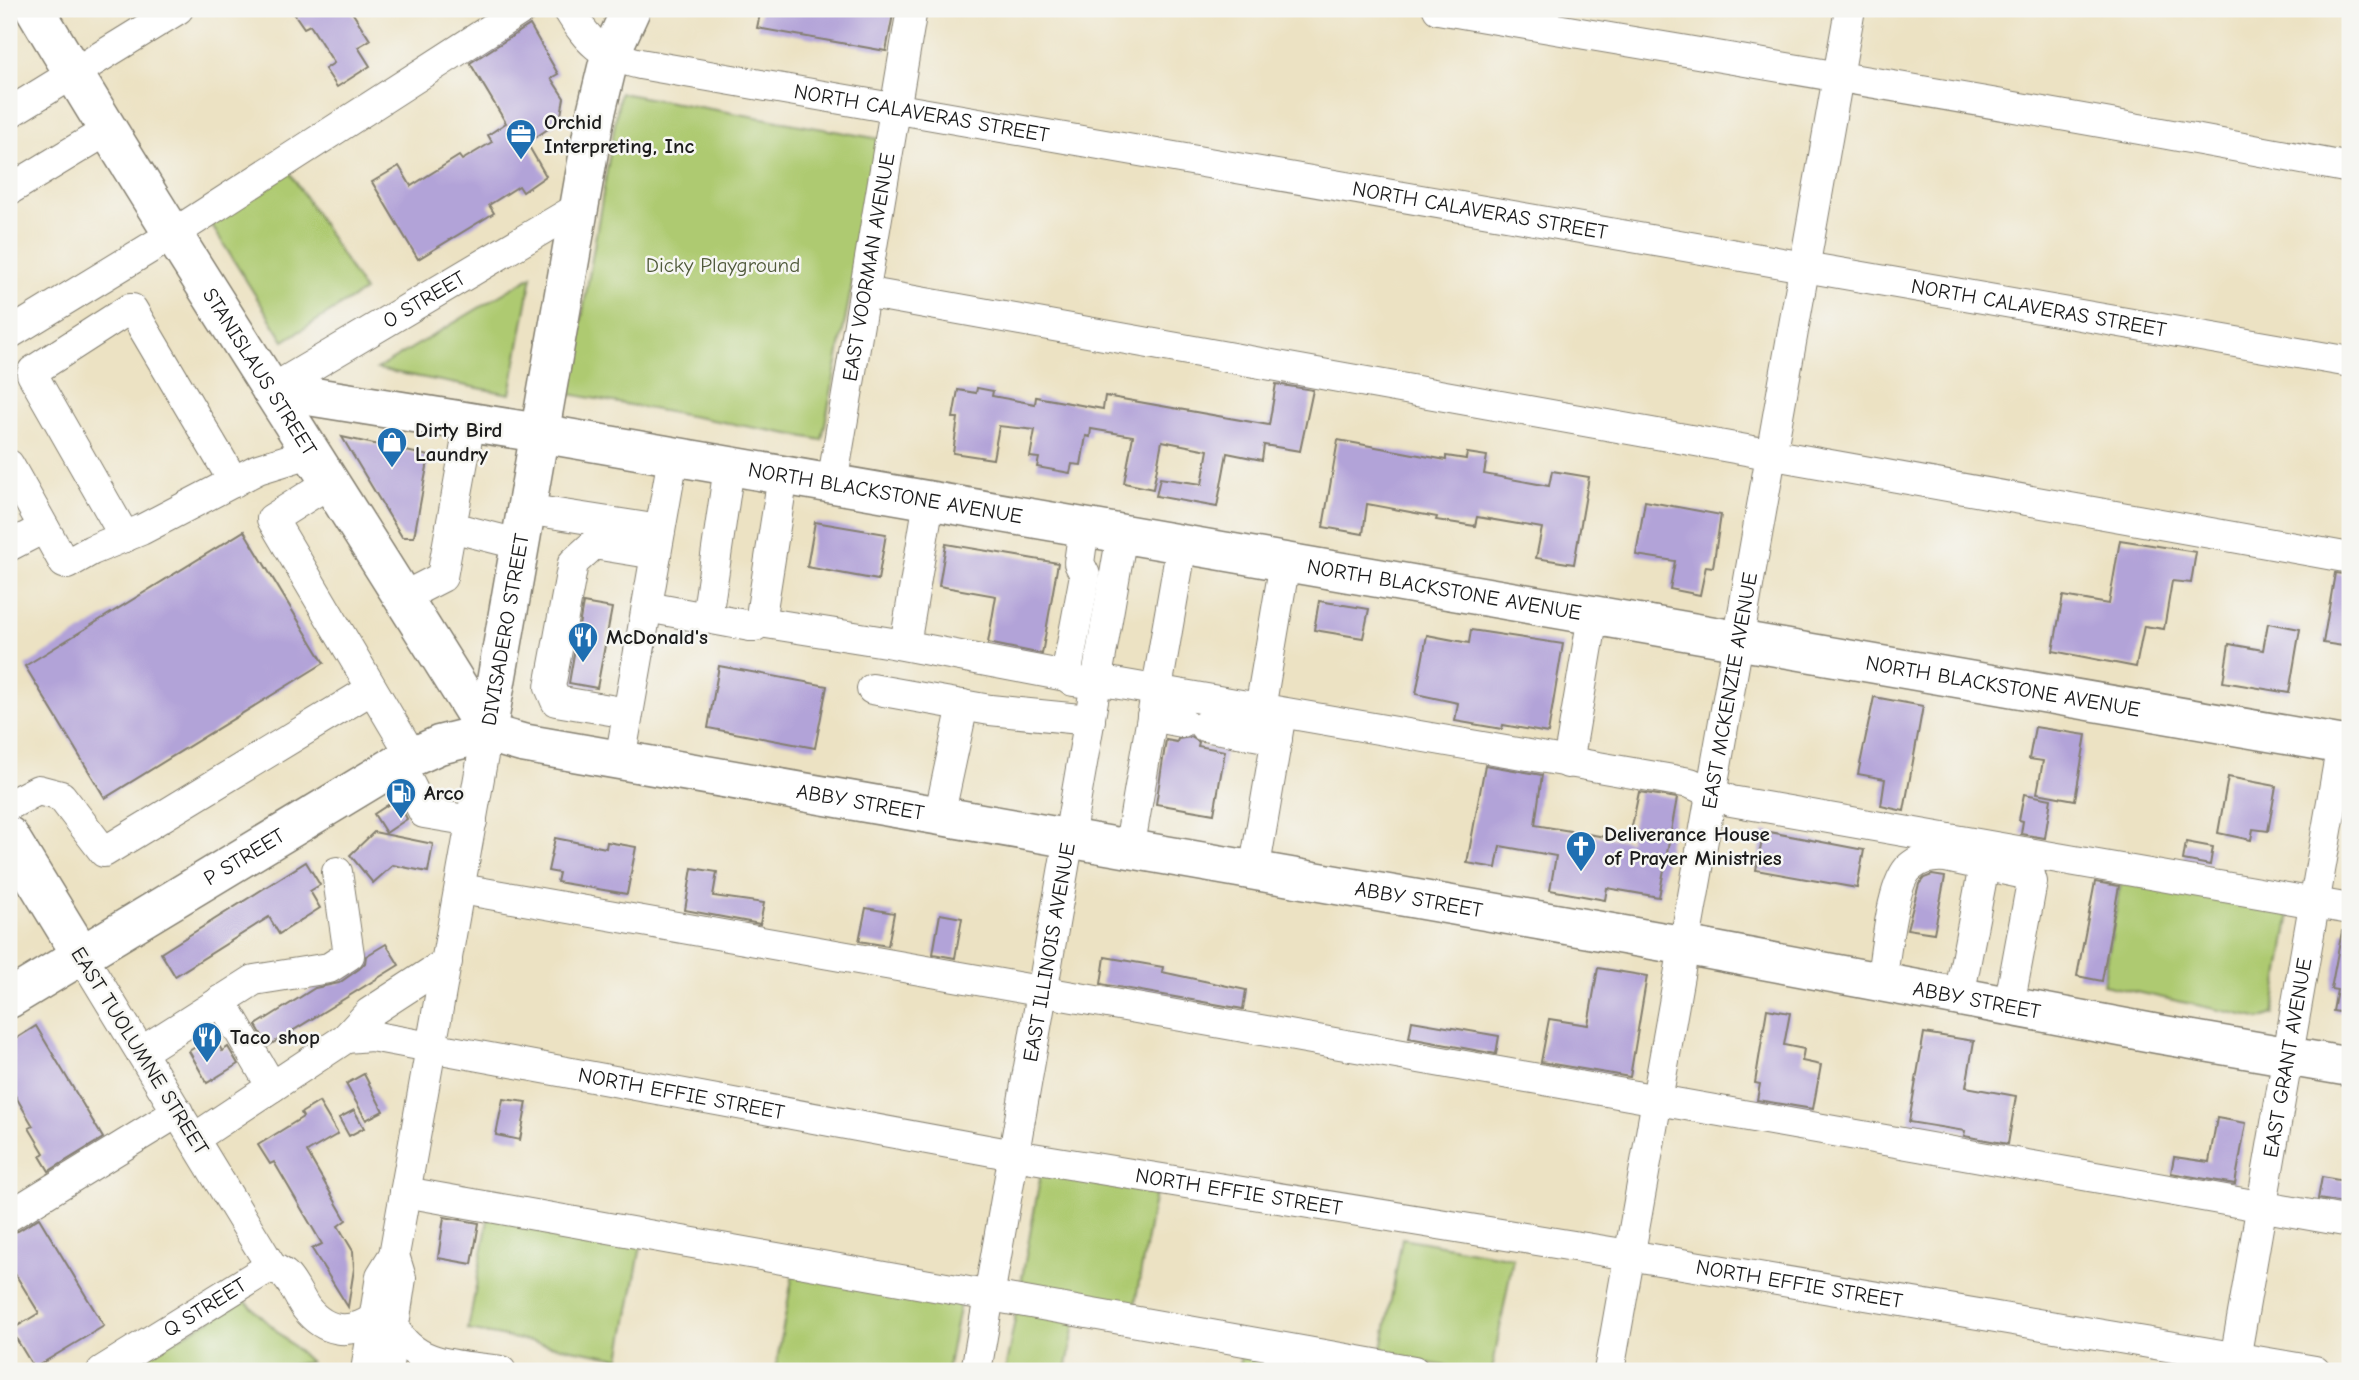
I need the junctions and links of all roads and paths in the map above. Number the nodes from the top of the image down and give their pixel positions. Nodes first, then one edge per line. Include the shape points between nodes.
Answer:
1 (35, 9) edge
2 (178, 9) edge
3 (522, 9) edge
4 (568, 9) edge
5 (631, 9) edge
6 (912, 9) edge
7 (1438, 9) edge
8 (1850, 9) edge
9 (610, 55) junction
10 (73, 73) junction
11 (1838, 78) junction
12 (895, 110) junction
13 (9, 113) edge
14 (108, 130) junction
15 (2350, 168) edge
16 (9, 190) edge
17 (578, 208) junction
18 (173, 234) junction
19 (1805, 269) junction
20 (864, 292) junction
21 (9, 334) edge
22 (2350, 362) edge
23 (271, 390) junction
24 (470, 422) junction
25 (539, 433) junction
26 (1771, 454) junction
27 (673, 457) junction
28 (9, 464) edge
29 (729, 467) junction
30 (319, 468) junction
31 (782, 476) junction
32 (234, 482) junction
33 (832, 484) junction
34 (929, 501) junction
35 (522, 526) junction
36 (451, 527) junction
37 (1084, 527) junction
38 (44, 528) junction
39 (1122, 534) junction
40 (125, 537) junction
41 (658, 542) junction
42 (1182, 544) junction
43 (9, 546) edge
44 (2350, 558) edge
45 (1285, 562) junction
46 (1085, 575) junction
47 (1115, 579) junction
48 (403, 597) junction
49 (646, 607) junction
50 (1593, 616) junction
51 (707, 618) junction
52 (760, 622) junction
53 (1737, 641) junction
54 (905, 645) junction
55 (1066, 676) junction
56 (1097, 682) junction
57 (372, 689) junction
58 (872, 689) dead end
59 (1155, 704) junction
60 (962, 705) junction
61 (628, 713) junction
62 (1090, 720) junction
63 (1273, 720) junction
64 (487, 733) junction
65 (2346, 745) edge
66 (406, 760) junction
67 (620, 760) junction
68 (1568, 762) junction
69 (1711, 792) junction
70 (9, 805) edge
71 (939, 817) junction
72 (472, 821) junction
73 (9, 836) edge
74 (1069, 840) junction
75 (1129, 850) junction
76 (1984, 866) junction
77 (337, 872) dead end
78 (1254, 872) junction
79 (461, 889) junction
80 (2315, 903) junction
81 (2350, 909) edge
82 (1683, 947) junction
83 (81, 954) junction
84 (447, 962) junction
85 (1881, 982) junction
86 (1042, 992) junction
87 (1959, 997) junction
88 (9, 999) edge
89 (222, 1000) junction
90 (2009, 1006) junction
91 (346, 1038) junction
92 (431, 1046) junction
93 (141, 1052) junction
94 (2288, 1056) junction
95 (2350, 1067) edge
96 (272, 1087) junction
97 (1657, 1100) junction
98 (178, 1112) junction
99 (195, 1138) junction
100 (1014, 1155) junction
101 (405, 1192) junction
102 (2263, 1207) junction
103 (9, 1216) edge
104 (2350, 1222) edge
105 (1629, 1255) junction
106 (271, 1266) junction
107 (989, 1296) junction
108 (384, 1323) junction
109 (2234, 1364) edge
110 (373, 1369) edge
111 (102, 1371) edge
112 (501, 1371) edge
113 (976, 1371) edge
114 (1414, 1371) edge
115 (1609, 1371) edge
116 (2315, 1371) edge

1 - 10 main road, STANISLAUS STREET
2 - 10 street
3 - 18 street
4 - 9 street via 585,37
5 - 9 main road, DIVISADERO STREET
6 - 12 street, EAST VOORMAN AVENUE
7 - 11 street
8 - 11 street, EAST MCKENZIE AVENUE
9 - 12 street, NORTH CALAVERAS STREET
9 - 17 main road, DIVISADERO STREET
10 - 13 street
10 - 14 main road, STANISLAUS STREET
11 - 15 street
11 - 19 street, EAST MCKENZIE AVENUE
12 - 19 street, NORTH CALAVERAS STREET
12 - 20 street, EAST VOORMAN AVENUE
14 - 16 street
14 - 18 main road, STANISLAUS STREET
17 - 23 street, O STREET
17 - 25 main road, DIVISADERO STREET
18 - 21 street
18 - 23 main road, STANISLAUS STREET
19 - 22 street, NORTH CALAVERAS STREET
19 - 26 street, EAST MCKENZIE AVENUE
20 - 26 street
20 - 33 street, EAST VOORMAN AVENUE
23 - 24 main road, NORTH BLACKSTONE AVENUE
23 - 30 main road, STANISLAUS STREET
24 - 25 main road, NORTH BLACKSTONE AVENUE
24 - 36 street
25 - 27 main road, NORTH BLACKSTONE AVENUE
25 - 35 main road, DIVISADERO STREET
26 - 44 street
26 - 53 street, EAST MCKENZIE AVENUE
27 - 29 main road, NORTH BLACKSTONE AVENUE
27 - 41 street
28 - 38 street
29 - 31 main road, NORTH BLACKSTONE AVENUE
29 - 51 street
30 - 32 street via 258,469
30 - 48 main road, STANISLAUS STREET
30 - 57 street via 272,519
31 - 33 main road, NORTH BLACKSTONE AVENUE
31 - 52 street
32 - 40 street
32 - 40 street via 129,309 32,374
33 - 34 main road, NORTH BLACKSTONE AVENUE
34 - 37 main road, NORTH BLACKSTONE AVENUE
34 - 54 street
35 - 36 street
35 - 41 street
35 - 64 main road, DIVISADERO STREET
36 - 48 street via 442,577
37 - 39 main road, NORTH BLACKSTONE AVENUE
37 - 46 street via 1079,563
38 - 40 street via 67,564
38 - 43 street
39 - 42 main road, NORTH BLACKSTONE AVENUE
39 - 47 street, EAST ILLINOIS AVENUE
41 - 49 street
41 - 61 street via 594,544 573,563 550,687 556,701
42 - 45 main road, NORTH BLACKSTONE AVENUE
42 - 59 street
45 - 50 main road, NORTH BLACKSTONE AVENUE
45 - 63 street
46 - 47 street
46 - 55 street
47 - 56 street, EAST ILLINOIS AVENUE
48 - 64 main road, STANISLAUS STREET
49 - 51 street
49 - 61 street
50 - 53 main road, NORTH BLACKSTONE AVENUE
50 - 68 street
51 - 52 street via 750,626
52 - 54 street
53 - 65 main road, NORTH BLACKSTONE AVENUE
53 - 69 street, EAST MCKENZIE AVENUE
54 - 55 street
55 - 56 street via 1073,681
56 - 59 street
56 - 62 street, EAST ILLINOIS AVENUE
57 - 66 street
57 - 70 street via 104,852 61,796 38,790
58 - 60 street
59 - 63 street
59 - 63 street via 1193,724
59 - 75 street
60 - 62 street
60 - 71 street
61 - 67 street
62 - 74 street, EAST ILLINOIS AVENUE
63 - 68 street
63 - 78 street
64 - 66 main road, P STREET
64 - 67 main road, ABBY STREET
64 - 72 street, DIVISADERO STREET
65 - 80 street, EAST GRANT AVENUE
66 - 72 street via 424,813
66 - 83 main road, P STREET
67 - 71 main road, ABBY STREET
68 - 69 street via 1690,783
69 - 80 street via 1731,801
69 - 82 street, EAST MCKENZIE AVENUE
71 - 74 main road, ABBY STREET
72 - 79 street, DIVISADERO STREET
73 - 83 main road, EAST TUOLUMNE STREET
74 - 75 main road, ABBY STREET
74 - 86 street, EAST ILLINOIS AVENUE
75 - 78 main road, ABBY STREET
76 - 85 street via 1934,856 1910,867 1897,892
76 - 87 street
76 - 90 street via 2030,875 2032,882
77 - 89 street via 349,955 329,968 254,980
78 - 82 main road, ABBY STREET
79 - 84 street, DIVISADERO STREET
79 - 86 street
80 - 81 street
80 - 94 street, EAST GRANT AVENUE
82 - 85 main road, ABBY STREET
82 - 97 street, EAST MCKENZIE AVENUE
83 - 88 main road, P STREET
83 - 93 street, EAST TUOLUMNE STREET
84 - 91 street via 369,1013
84 - 92 street, DIVISADERO STREET
85 - 87 main road, ABBY STREET
86 - 97 street
86 - 100 street, EAST ILLINOIS AVENUE
87 - 90 main road, ABBY STREET
89 - 93 street
89 - 96 street
90 - 94 main road, ABBY STREET
91 - 92 street, NORTH EFFIE STREET via 371,1036
91 - 96 street
92 - 100 street, NORTH EFFIE STREET
92 - 101 street, DIVISADERO STREET
93 - 98 street, EAST TUOLUMNE STREET
94 - 95 main road, ABBY STREET
94 - 102 street, EAST GRANT AVENUE
96 - 99 street
97 - 102 street
97 - 105 street, EAST MCKENZIE AVENUE
98 - 99 street, EAST TUOLUMNE STREET
98 - 103 street
99 - 106 street, EAST TUOLUMNE STREET
100 - 105 street, NORTH EFFIE STREET
100 - 107 street, EAST ILLINOIS AVENUE
101 - 107 street
101 - 108 street, DIVISADERO STREET via 394,1255 381,1276
102 - 104 street
102 - 109 street, EAST GRANT AVENUE
105 - 109 street, NORTH EFFIE STREET
105 - 115 street, EAST MCKENZIE AVENUE
106 - 108 street, EAST TUOLUMNE STREET via 286,1276 307,1309 329,1327 353,1330
106 - 110 street, EAST TUOLUMNE STREET via 271,1284 298,1324 317,1340 352,1352
106 - 111 street, Q STREET
107 - 113 street, EAST ILLINOIS AVENUE
107 - 114 street
108 - 110 street, DIVISADERO STREET
108 - 112 street via 424,1357
109 - 116 street, NORTH EFFIE STREET

